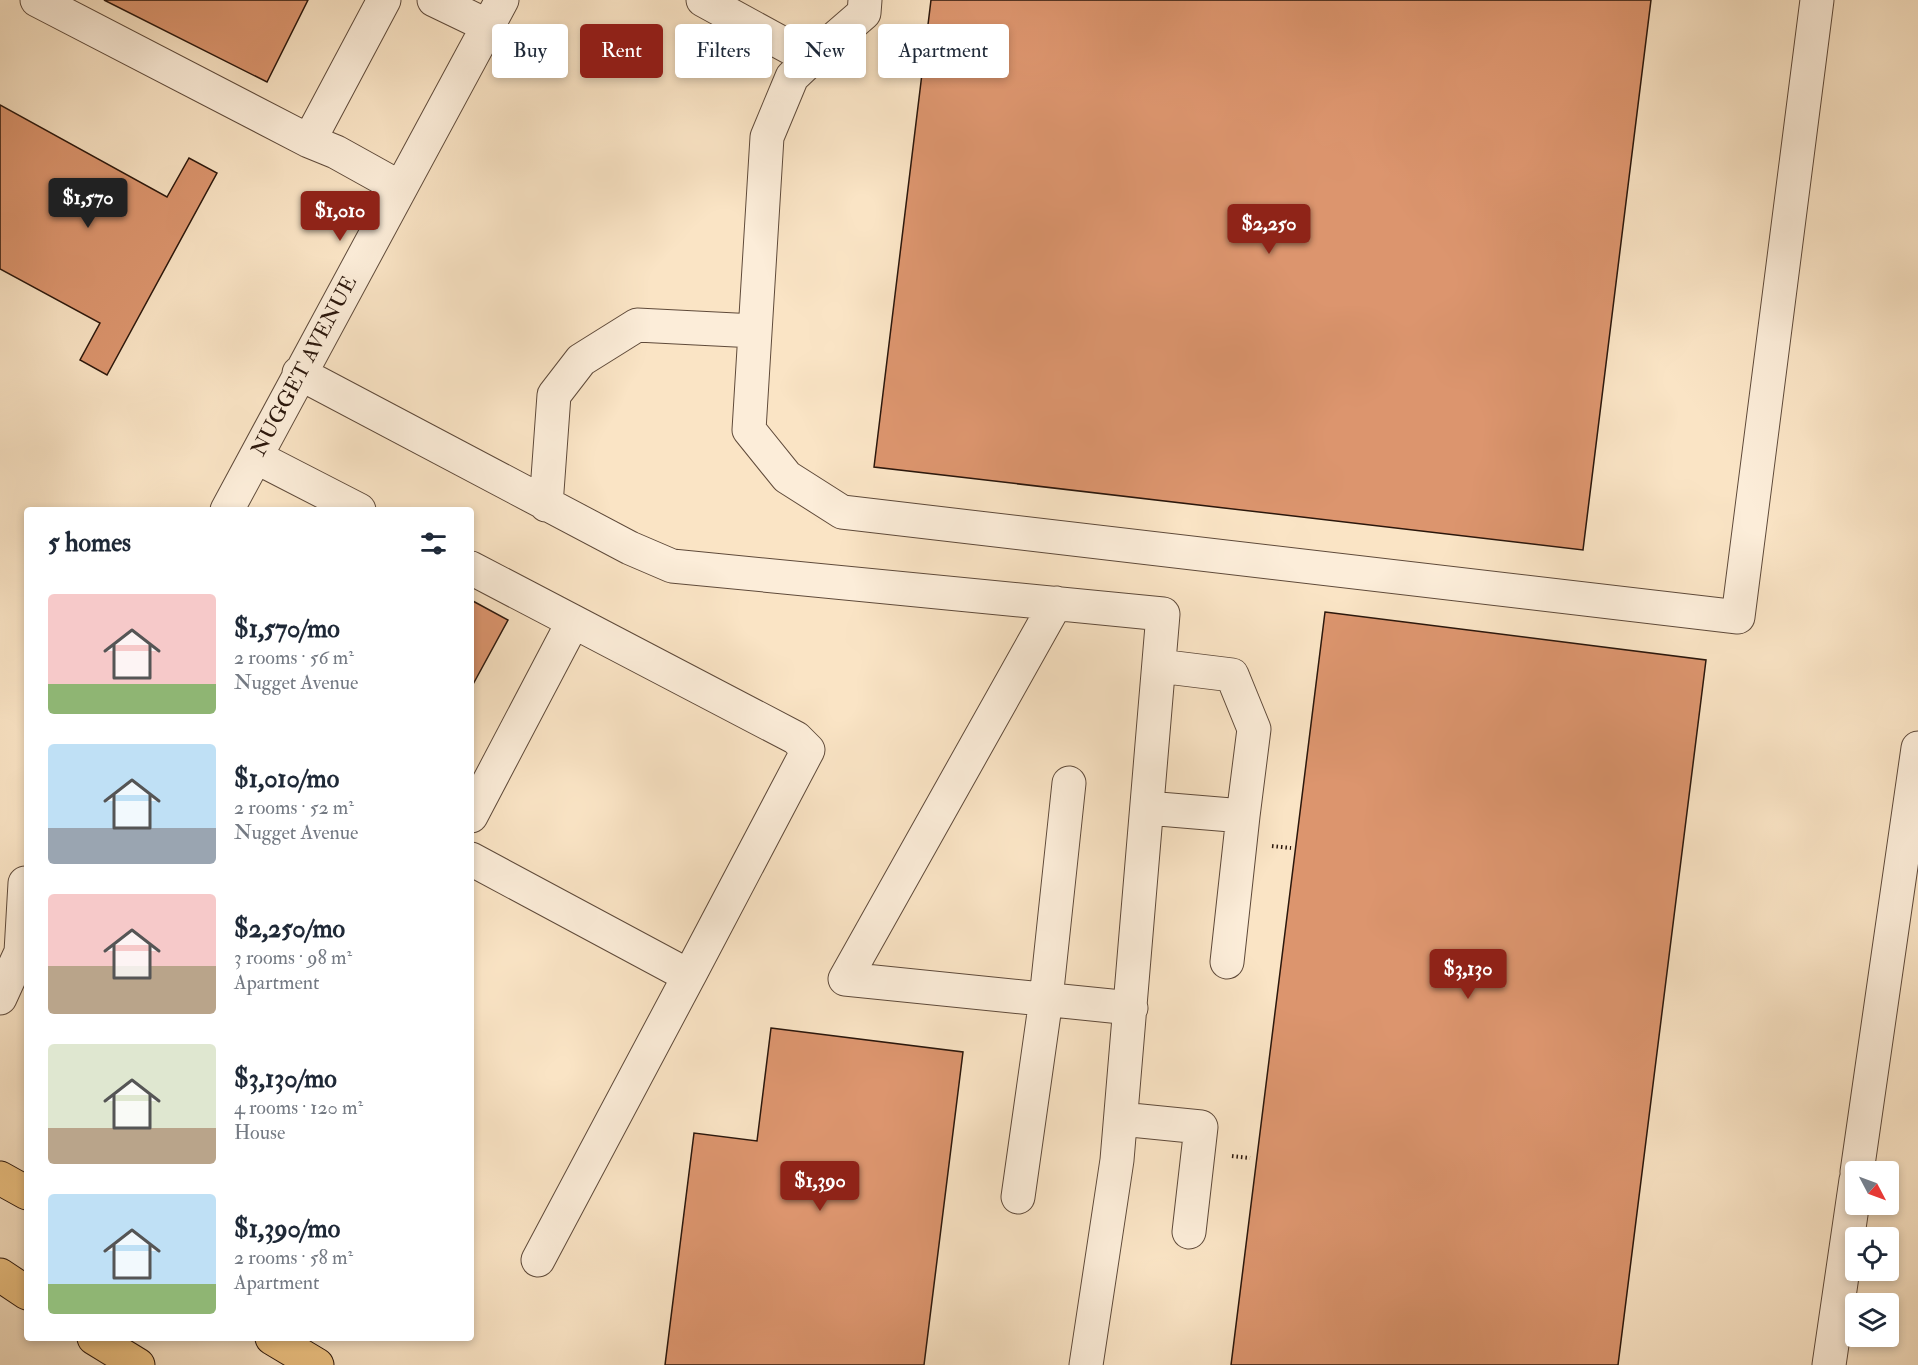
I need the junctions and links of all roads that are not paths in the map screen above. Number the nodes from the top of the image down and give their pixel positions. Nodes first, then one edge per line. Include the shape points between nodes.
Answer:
1 (37, 0) edge
2 (384, 0) edge
3 (434, 0) edge
4 (704, 0) edge
5 (865, 0) edge
6 (1817, 0) edge
7 (495, 13) edge
8 (851, 24) edge
9 (784, 44) edge
10 (792, 78) edge
11 (309, 141) junction
12 (399, 187) junction
13 (755, 331) junction
14 (299, 373) junction
15 (256, 457) junction
16 (546, 505) junction
17 (230, 507) edge
18 (353, 507) edge
19 (474, 570) edge
20 (1056, 603) junction
21 (573, 622) junction
22 (1159, 666) junction
23 (1918, 748) edge
24 (1069, 783) dead end
25 (1147, 808) junction
26 (474, 810) edge
27 (1243, 816) junction
28 (474, 861) edge
29 (24, 883) edge
30 (0, 908) edge
31 (24, 909) edge
32 (1227, 962) dead end
33 (688, 976) junction
34 (0, 998) edge
35 (1046, 999) junction
36 (1131, 1008) junction
37 (1121, 1119) junction
38 (1859, 1161) edge
39 (0, 1178) edge
40 (24, 1191) edge
41 (1018, 1197) dead end
42 (1851, 1215) edge
43 (1189, 1232) dead end
44 (538, 1260) dead end
45 (0, 1275) edge
46 (24, 1291) edge
47 (98, 1341) edge
48 (277, 1341) edge
49 (138, 1365) edge
50 (317, 1365) edge
51 (1086, 1365) edge
52 (1829, 1365) edge

1 - 11 street
2 - 11 street
3 - 7 street
4 - 9 street
5 - 8 street via 864,13
6 - 13 street via 1738,617 842,512 787,477 749,430
7 - 12 street, NUGGET AVENUE
10 - 13 street via 766,136
11 - 12 street
12 - 14 street, NUGGET AVENUE
13 - 16 street via 637,325 581,360 554,395
14 - 15 street, NUGGET AVENUE
14 - 16 street
15 - 17 street, NUGGET AVENUE
15 - 18 street
16 - 20 street via 630,549 672,566
19 - 21 street
20 - 22 street via 1163,614
20 - 35 street via 845,979
21 - 26 street
21 - 33 street via 796,738 808,750
22 - 25 street
22 - 27 street via 1232,675 1254,729
23 - 38 street
24 - 35 street
25 - 27 street
25 - 36 street
27 - 32 street
28 - 33 street
29 - 30 street
31 - 34 street via 21,952
33 - 44 street
35 - 36 street
35 - 41 street
36 - 37 street
37 - 43 street via 1201,1127
37 - 51 street
39 - 40 main road
42 - 52 street
45 - 46 main road
47 - 49 main road
48 - 50 main road

